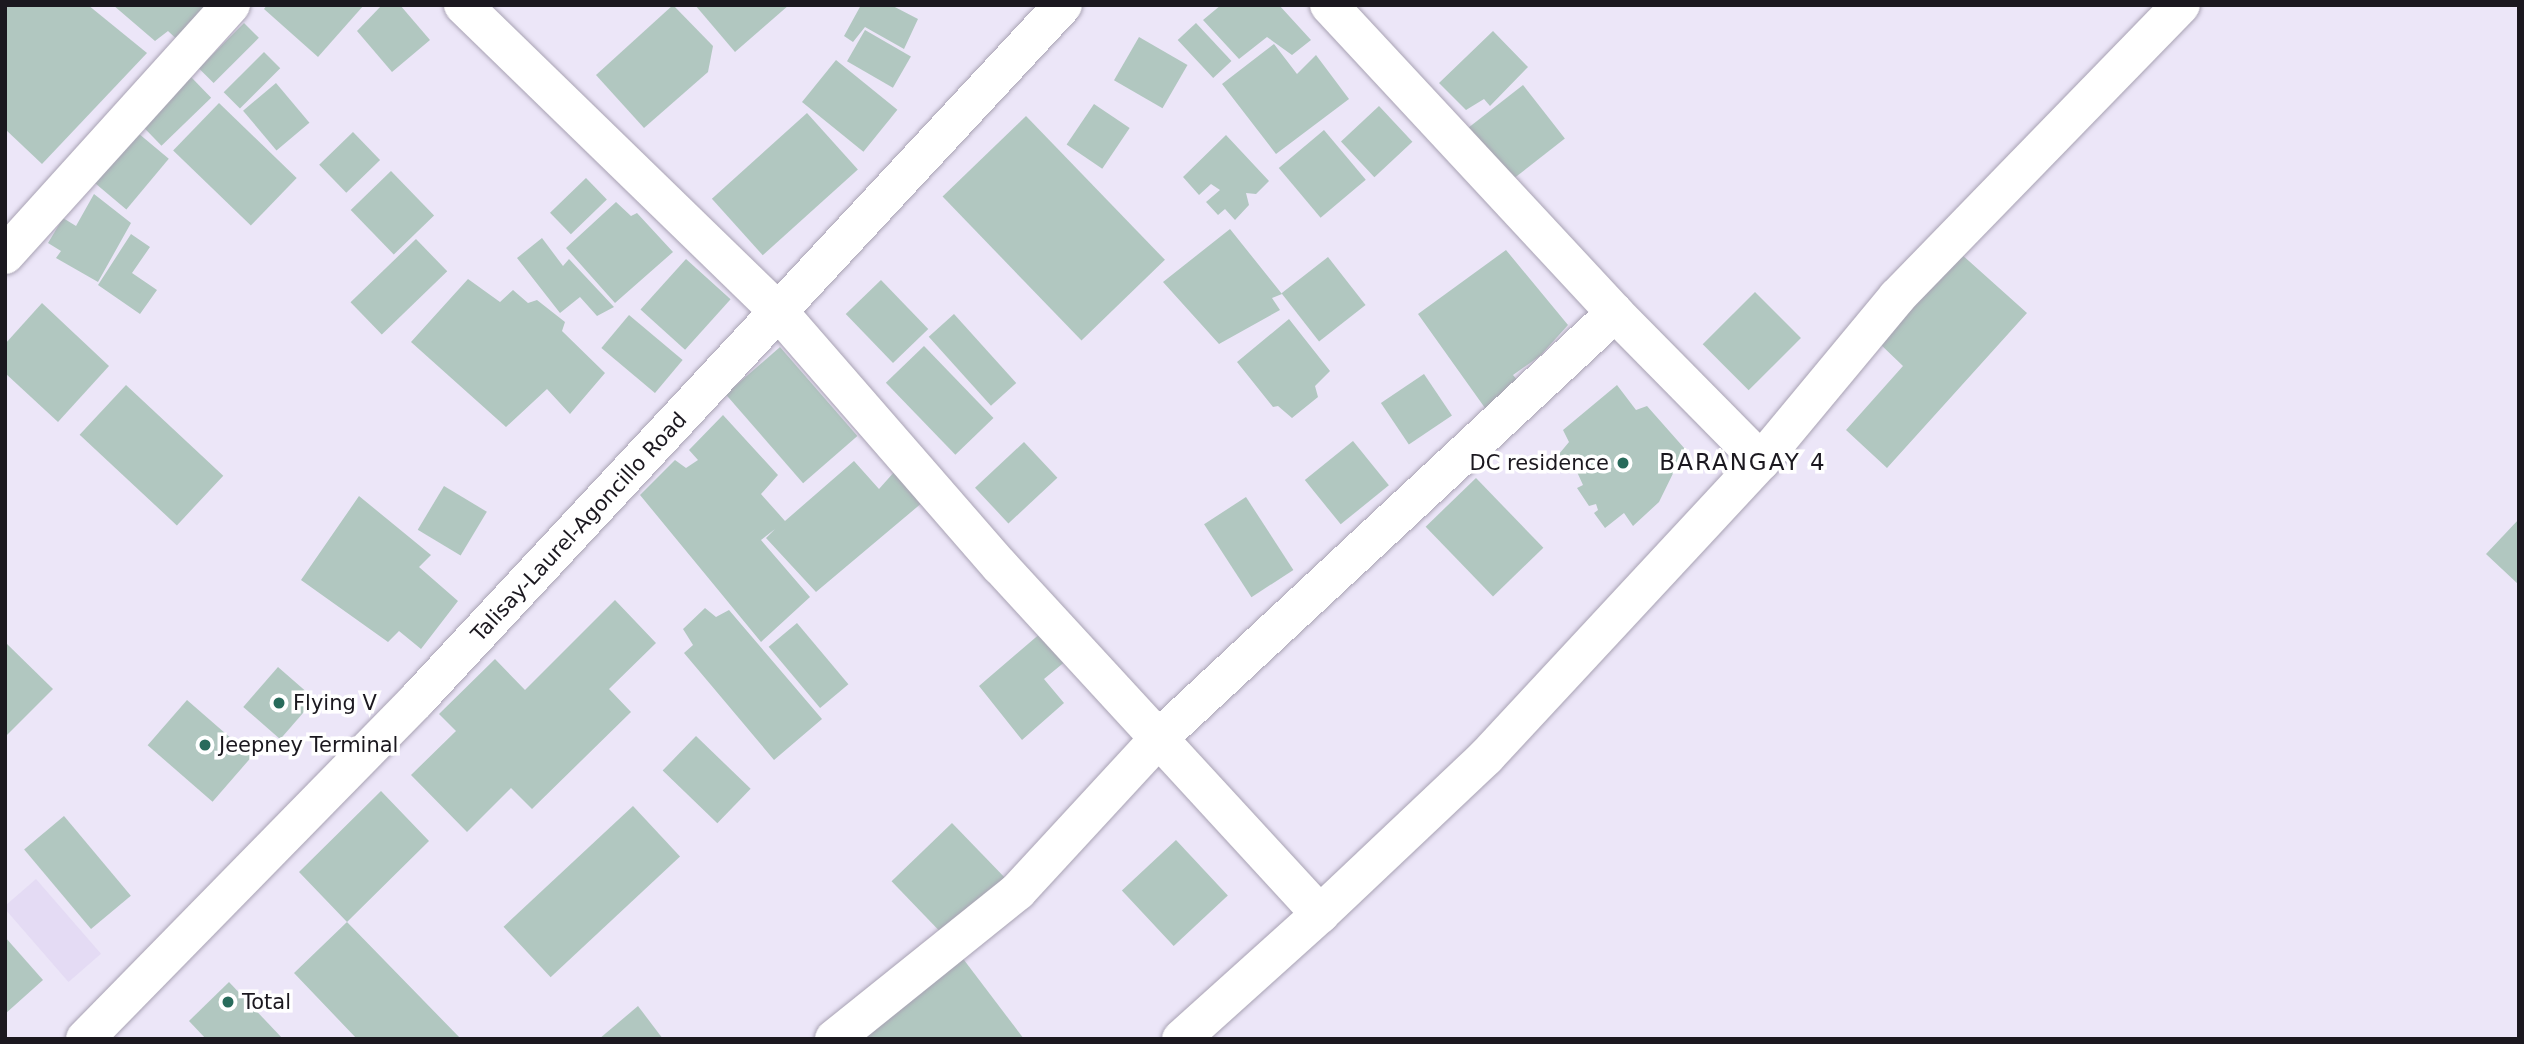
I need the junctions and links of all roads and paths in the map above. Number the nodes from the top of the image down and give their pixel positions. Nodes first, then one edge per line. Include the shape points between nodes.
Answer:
1 (231, 5) edge
2 (463, 5) edge
3 (1063, 5) edge
4 (1329, 5) edge
5 (2181, 5) edge
6 (5, 255) edge
7 (779, 312) junction
8 (1615, 313) junction
9 (1761, 461) junction
10 (1160, 737) junction
11 (1320, 914) junction
12 (85, 1039) edge
13 (835, 1039) edge
14 (1181, 1039) edge

1 - 6 street
2 - 7 street
3 - 7 street, Talisay-Laurel-Agoncillo Road
4 - 8 street
5 - 9 street via 1896,297
7 - 10 street via 1000,566
7 - 12 street, Talisay-Laurel-Agoncillo Road via 416,701
8 - 9 street
8 - 10 street
9 - 11 street via 1486,757
10 - 11 street
10 - 13 street via 1018,891
11 - 14 street

